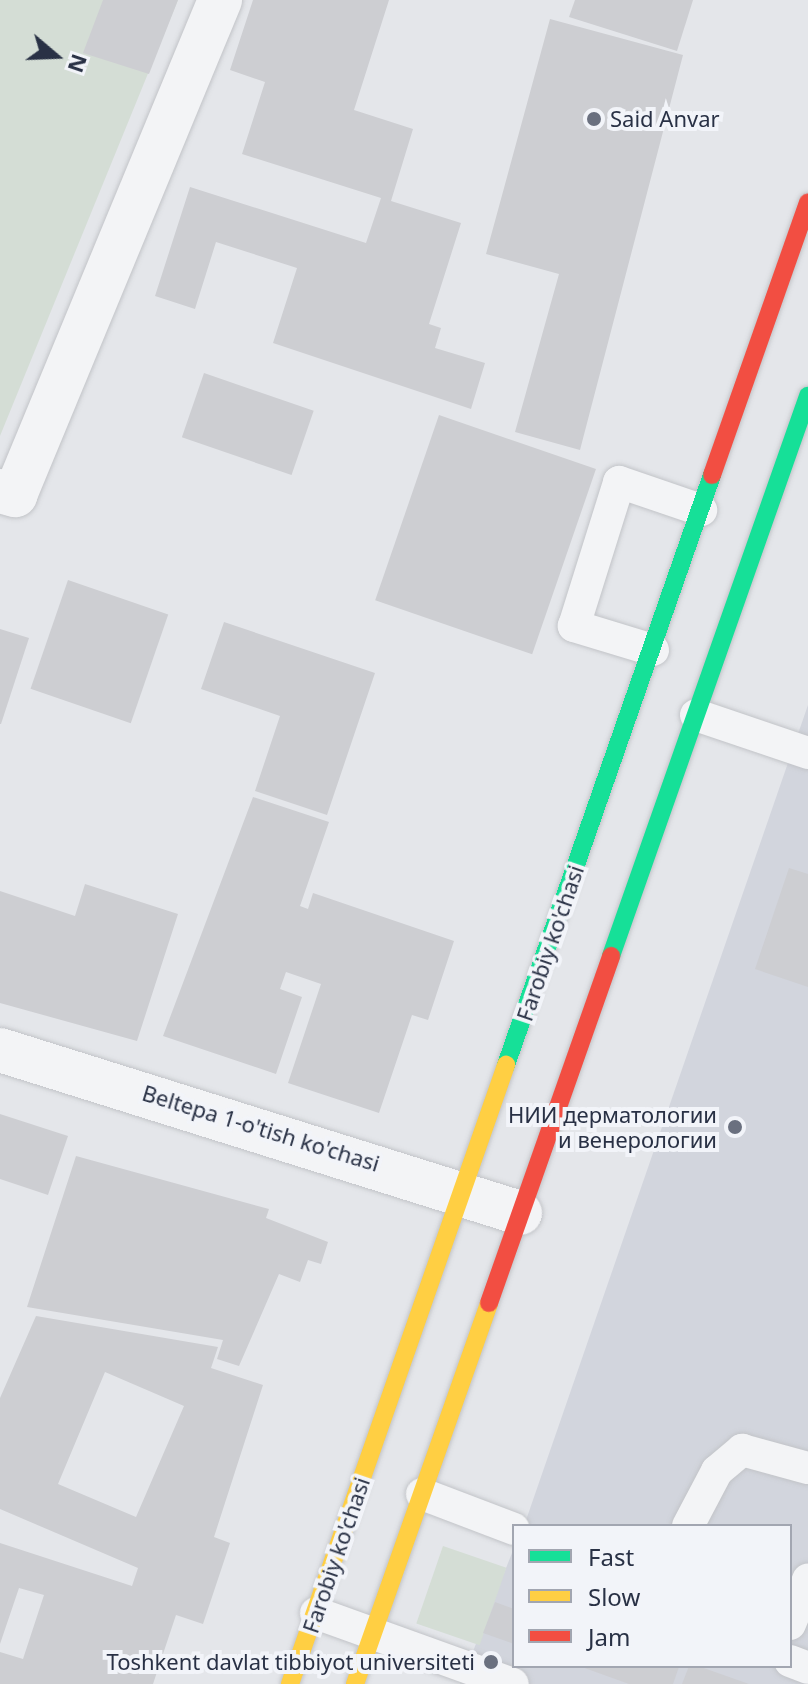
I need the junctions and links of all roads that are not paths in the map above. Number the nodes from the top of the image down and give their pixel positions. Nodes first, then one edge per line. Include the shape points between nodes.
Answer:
1 (220, 0) edge
2 (808, 202) edge
3 (808, 396) edge
4 (0, 491) edge
5 (701, 510) junction
6 (653, 650) junction
7 (696, 715) junction
8 (808, 753) edge
9 (0, 1050) edge
10 (463, 1193) junction
11 (520, 1213) junction
12 (808, 1468) edge
13 (422, 1494) junction
14 (689, 1524) edge
15 (512, 1528) edge
16 (808, 1580) edge
17 (316, 1613) junction
18 (792, 1619) edge
19 (373, 1633) junction
20 (290, 1684) edge
21 (355, 1684) edge
22 (513, 1684) edge

1 - 4 street via 15,495
2 - 5 main road, Farobiy ko'chasi
3 - 7 main road
5 - 6 main road, Farobiy ko'chasi
5 - 6 lane via 619,482 574,626
6 - 10 main road, Farobiy ko'chasi
7 - 8 lane
7 - 11 main road
9 - 10 street, Beltepa 1-o'tish ko'chasi
10 - 11 street, Beltepa 1-o'tish ko'chasi
10 - 17 main road, Farobiy ko'chasi
11 - 13 main road
12 - 14 lane via 742,1450 717,1471
13 - 15 lane
13 - 19 main road
16 - 18 lane
17 - 19 lane
17 - 20 main road, Farobiy ko'chasi
19 - 21 main road
19 - 22 lane

